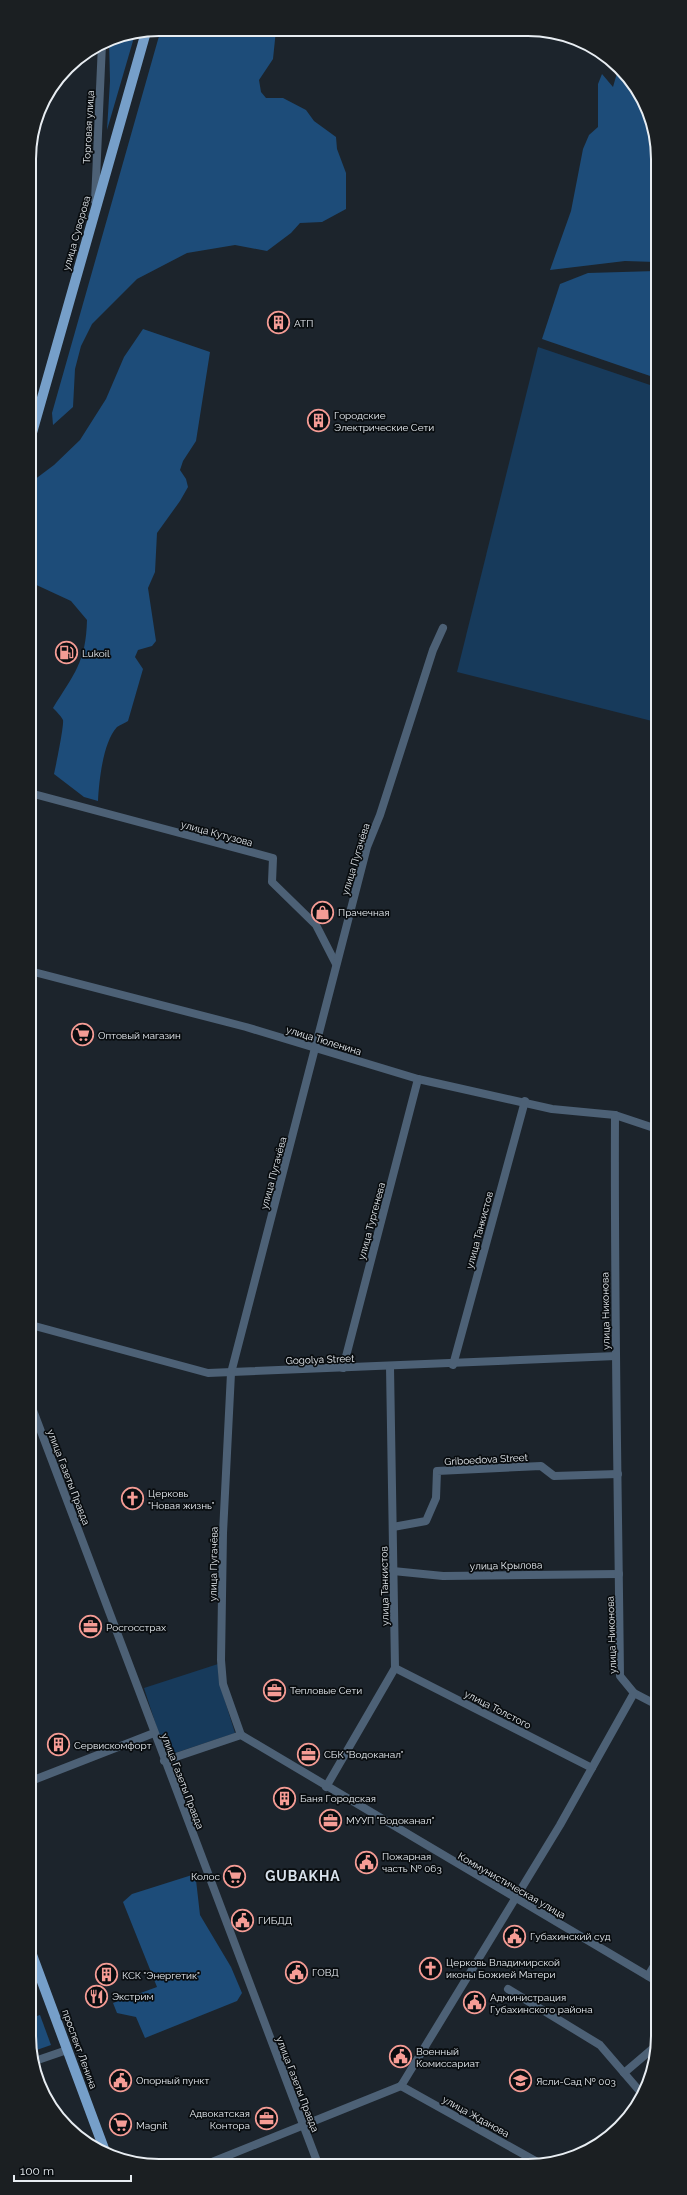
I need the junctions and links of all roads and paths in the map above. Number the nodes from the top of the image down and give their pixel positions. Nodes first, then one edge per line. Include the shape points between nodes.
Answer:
1 (145, 37) edge
2 (102, 51) edge
3 (95, 212) junction
4 (36, 419) edge
5 (443, 628) dead end
6 (36, 794) edge
7 (336, 964) junction
8 (36, 973) edge
9 (316, 1047) junction
10 (418, 1079) junction
11 (525, 1101) junction
12 (615, 1115) junction
13 (651, 1127) edge
14 (36, 1326) edge
15 (616, 1356) junction
16 (453, 1365) junction
17 (390, 1367) junction
18 (343, 1368) junction
19 (231, 1373) junction
20 (36, 1418) edge
21 (618, 1474) junction
22 (393, 1527) junction
23 (393, 1571) junction
24 (619, 1574) junction
25 (395, 1668) junction
26 (634, 1693) junction
27 (651, 1702) edge
28 (154, 1733) junction
29 (241, 1735) junction
30 (164, 1761) junction
31 (592, 1768) junction
32 (36, 1779) edge
33 (326, 1787) junction
34 (515, 1899) junction
35 (36, 1966) edge
36 (651, 1971) edge
37 (648, 1976) junction
38 (651, 1978) edge
39 (508, 1989) dead end
40 (67, 2050) junction
41 (650, 2051) edge
42 (38, 2060) edge
43 (624, 2073) junction
44 (401, 2086) junction
45 (638, 2090) edge
46 (303, 2125) junction
47 (103, 2146) edge
48 (219, 2159) edge
49 (316, 2159) edge
50 (532, 2159) edge

1 - 3 main road, улица Суворова
2 - 3 street, Торговая улица
3 - 4 main road, улица Суворова
5 - 7 street, улица Пугачёва via 433,650 380,815 367,846
6 - 7 street, улица Кутузова via 273,858 272,882 316,925
7 - 9 street, улица Пугачёва
8 - 9 street, улица Тюленина
9 - 10 street, улица Тюленина
9 - 19 street, улица Пугачёва
10 - 11 street, улица Тюленина
10 - 18 street, улица Тургенева
11 - 12 street, улица Тюленина via 552,1109
11 - 16 street, улица Танкистов
12 - 13 street, улица Тюленина
12 - 15 street, улица Никонова
14 - 19 street, Gogolya Street via 208,1373
15 - 16 street, Gogolya Street
15 - 21 street, улица Никонова
16 - 17 street, Gogolya Street
17 - 18 street, Gogolya Street
17 - 22 street, улица Танкистов
18 - 19 street, Gogolya Street
19 - 29 street, улица Пугачёва via 223,1533 221,1660 223,1684
20 - 28 street, улица Газеты Правда
21 - 22 street, Griboedova Street via 554,1476 541,1466 437,1471 436,1498 426,1521
21 - 24 street, улица Никонова
22 - 23 street, улица Танкистов
23 - 24 street, улица Крылова via 443,1576
23 - 25 street, улица Танкистов
24 - 26 street, улица Никонова via 620,1676
25 - 31 street, улица Толстого
25 - 33 street
26 - 27 street
26 - 31 street
28 - 30 street, улица Газеты Правда
28 - 32 street
29 - 30 street
29 - 33 street, Коммунистическая улица
30 - 46 street, улица Газеты Правда
31 - 34 street
33 - 34 street, Коммунистическая улица
34 - 37 street, Коммунистическая улица
34 - 44 street
35 - 40 main road, проспект Ленина
36 - 37 street
37 - 38 street, Коммунистическая улица
39 - 43 street via 600,2046
40 - 42 street
40 - 47 main road, проспект Ленина
41 - 43 street
43 - 45 street
44 - 46 street
44 - 50 street, улица Жданова
46 - 48 street
46 - 49 street, улица Газеты Правда

